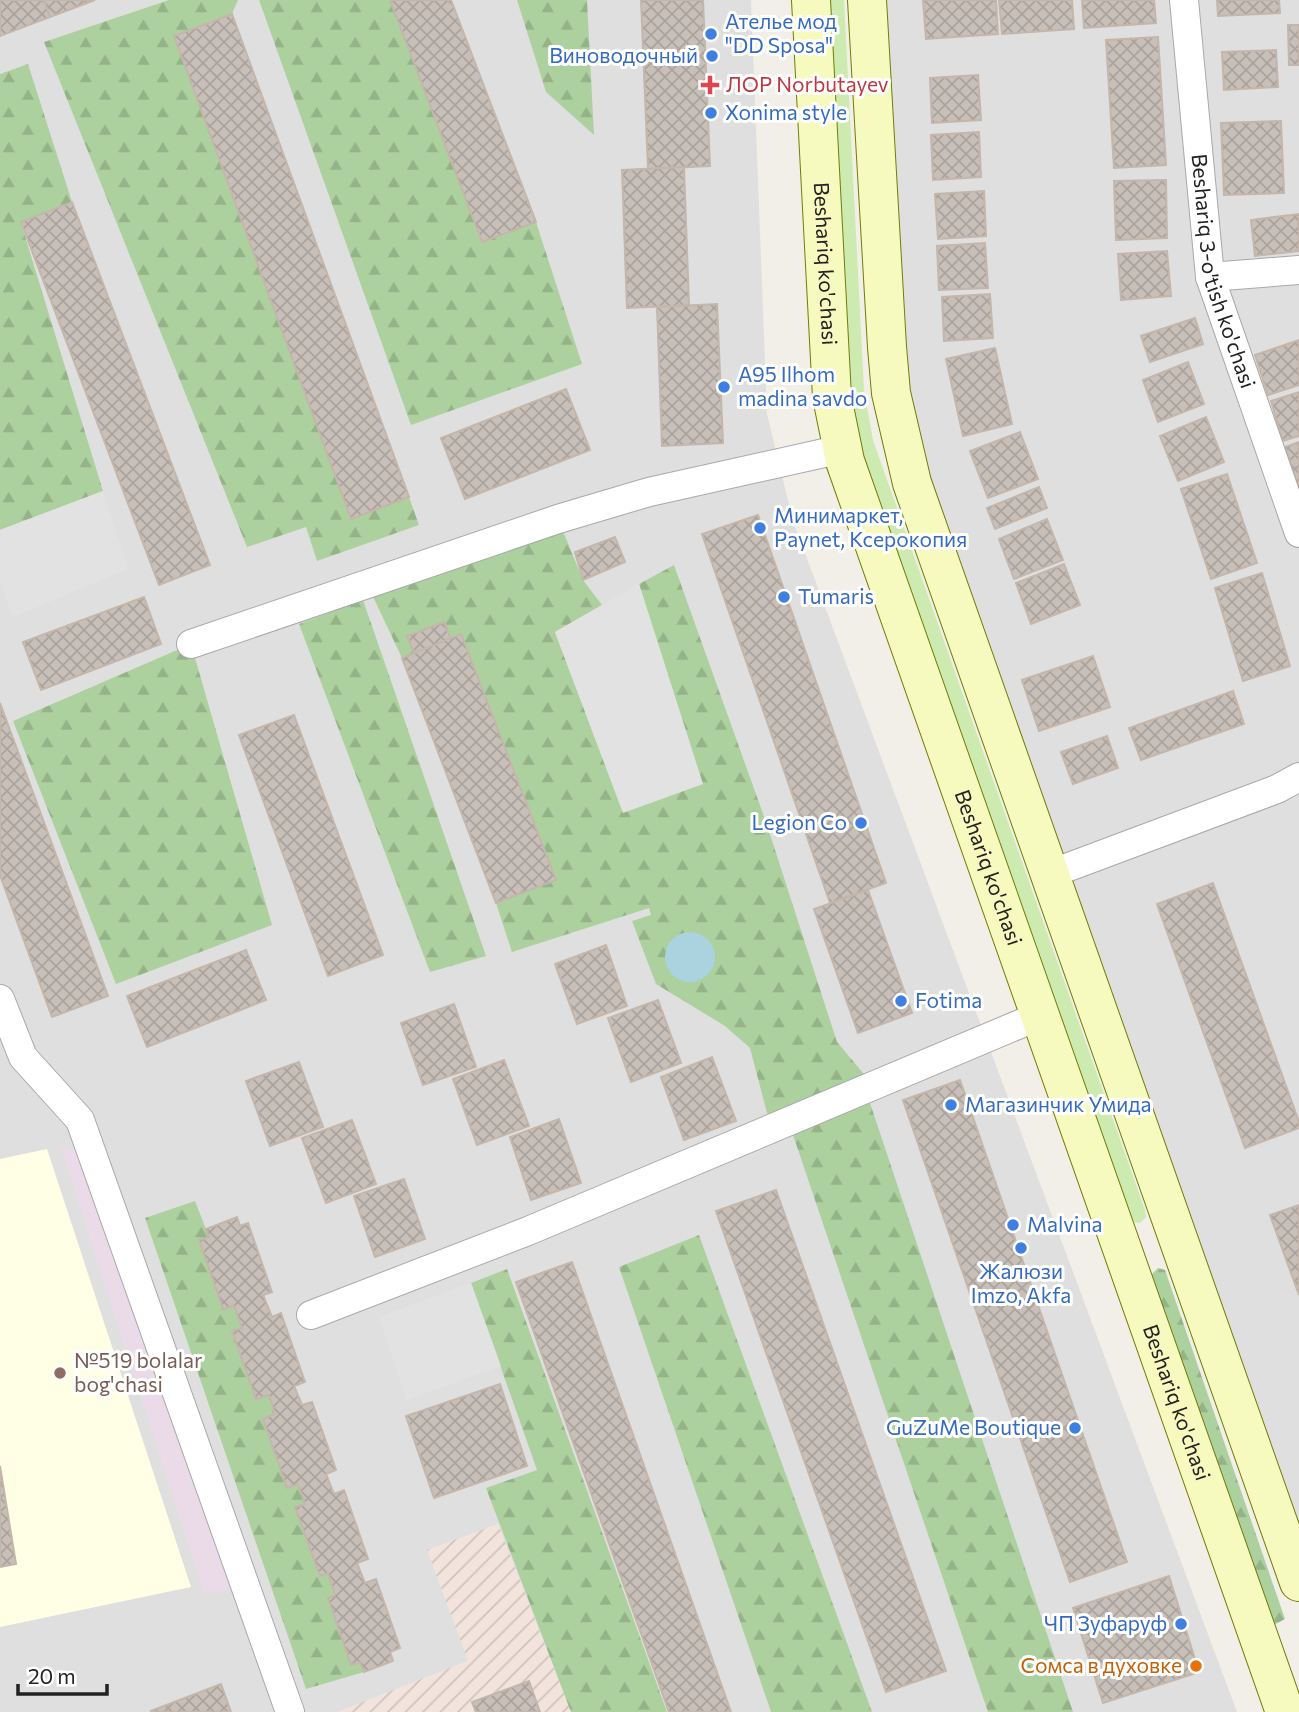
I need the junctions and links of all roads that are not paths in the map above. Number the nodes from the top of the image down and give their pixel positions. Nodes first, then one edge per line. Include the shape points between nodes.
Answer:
1 (811, 0) edge
2 (867, 0) edge
3 (1184, 0) edge
4 (1299, 270) edge
5 (1210, 277) junction
6 (842, 449) junction
7 (1299, 533) edge
8 (191, 644) dead end
9 (1299, 777) edge
10 (1050, 874) junction
11 (0, 999) edge
12 (1039, 1016) junction
13 (1175, 1231) junction
14 (1123, 1253) junction
15 (312, 1315) dead end
16 (1299, 1583) edge
17 (290, 1712) edge
18 (1284, 1712) edge

1 - 6 main road, Beshariq ko'chasi via 832,397
2 - 10 main road via 887,347 900,438
3 - 5 street, Beshariq 3-o'tish ko'chasi
4 - 5 street
5 - 7 street, Beshariq 3-o'tish ko'chasi
6 - 8 street via 649,492 558,519
6 - 12 main road, Beshariq ko'chasi
9 - 10 street
10 - 13 main road
11 - 17 street via 23,1056 80,1121
12 - 14 main road, Beshariq ko'chasi
12 - 15 street via 528,1231
13 - 14 main road
13 - 16 main road
14 - 18 main road, Beshariq ko'chasi

